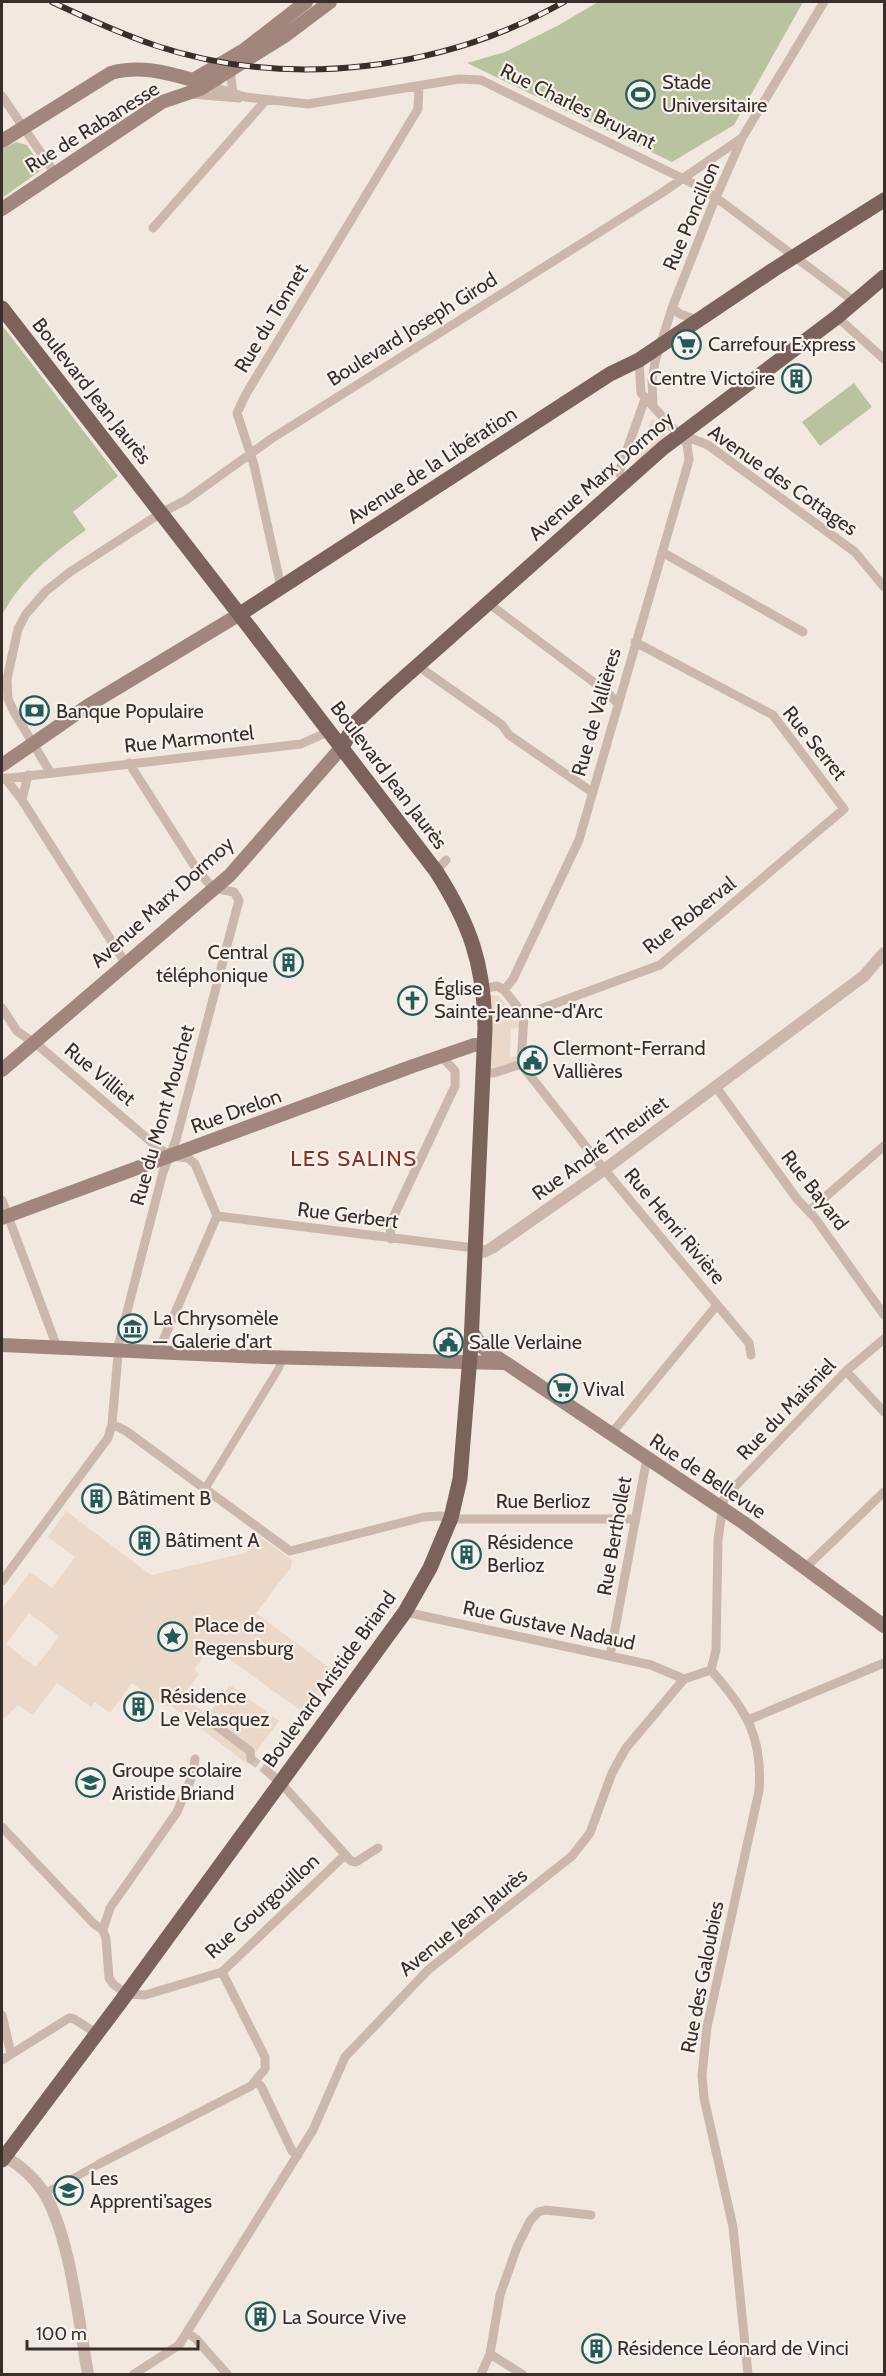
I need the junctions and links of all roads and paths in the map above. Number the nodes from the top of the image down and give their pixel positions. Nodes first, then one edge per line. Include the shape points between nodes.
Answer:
1 (330, 2) edge
2 (824, 2) edge
3 (302, 3) edge
4 (309, 19) junction
5 (230, 69) junction
6 (173, 74) junction
7 (198, 86) junction
8 (419, 86) junction
9 (233, 94) junction
10 (2, 96) edge
11 (245, 97) junction
12 (266, 100) junction
13 (162, 102) junction
14 (24, 129) junction
15 (742, 138) junction
16 (2, 141) edge
17 (54, 172) junction
18 (684, 178) junction
19 (716, 198) junction
20 (885, 200) edge
21 (2, 209) edge
22 (153, 228) dead end
23 (794, 256) junction
24 (885, 277) edge
25 (855, 302) junction
26 (2, 308) edge
27 (672, 308) junction
28 (837, 317) junction
29 (698, 320) junction
30 (661, 346) junction
31 (885, 359) edge
32 (639, 360) junction
33 (649, 402) junction
34 (680, 434) junction
35 (252, 454) junction
36 (624, 482) junction
37 (161, 513) junction
38 (662, 552) junction
39 (281, 587) junction
40 (885, 587) edge
41 (488, 603) junction
42 (240, 614) junction
43 (802, 632) dead end
44 (635, 642) junction
45 (419, 664) junction
46 (617, 703) junction
47 (357, 721) junction
48 (330, 731) junction
49 (33, 742) junction
50 (342, 747) junction
51 (129, 764) junction
52 (50, 772) junction
53 (3, 774) edge
54 (28, 775) junction
55 (592, 792) junction
56 (22, 800) junction
57 (798, 849) joint
58 (230, 875) junction
59 (213, 888) junction
60 (234, 892) junction
61 (885, 953) edge
62 (126, 964) junction
63 (483, 989) junction
64 (504, 990) junction
65 (2, 1008) edge
66 (524, 1015) junction
67 (33, 1043) junction
68 (484, 1045) junction
69 (442, 1057) junction
70 (521, 1064) junction
71 (2, 1070) edge
72 (483, 1072) junction
73 (716, 1087) junction
74 (885, 1146) edge
75 (170, 1156) junction
76 (605, 1169) junction
77 (2, 1200) edge
78 (809, 1211) junction
79 (217, 1216) junction
80 (4, 1217) edge
81 (392, 1239) junction
82 (474, 1248) junction
83 (717, 1305) junction
84 (885, 1315) edge
85 (471, 1330) junction
86 (885, 1339) edge
87 (2, 1345) edge
88 (57, 1347) junction
89 (118, 1349) junction
90 (158, 1352) junction
91 (752, 1355) dead end
92 (283, 1357) junction
93 (468, 1362) junction
94 (504, 1363) junction
95 (846, 1371) junction
96 (885, 1412) edge
97 (112, 1424) junction
98 (611, 1434) junction
99 (647, 1458) junction
100 (205, 1489) junction
101 (885, 1492) edge
102 (724, 1510) junction
103 (451, 1518) junction
104 (636, 1520) junction
105 (805, 1568) junction
106 (2, 1581) edge
107 (405, 1612) junction
108 (885, 1626) edge
109 (610, 1656) junction
110 (885, 1663) edge
111 (711, 1670) junction
112 (684, 1679) junction
113 (748, 1720) junction
114 (215, 1725) dead end
115 (195, 1759) dead end
116 (251, 1759) tunnel mouth
117 (267, 1771) tunnel mouth
118 (280, 1782) junction
119 (2, 1827) edge
120 (378, 1848) dead end
121 (345, 1856) junction
122 (103, 1930) junction
123 (222, 1972) junction
124 (126, 1994) junction
125 (2, 2015) edge
126 (96, 2034) junction
127 (11, 2054) junction
128 (2, 2060) edge
129 (256, 2082) junction
130 (298, 2155) junction
131 (2, 2156) edge
132 (99, 2164) joint
133 (72, 2179) dead end
134 (61, 2185) dead end
135 (44, 2193) junction
136 (591, 2215) dead end
137 (188, 2332) junction
138 (490, 2355) junction
139 (88, 2374) edge
140 (134, 2374) edge
141 (227, 2374) edge
142 (481, 2374) edge
143 (522, 2374) edge
144 (748, 2374) edge

1 - 4 main road
2 - 15 street, Rue Poncillon
3 - 4 street via 298,13
3 - 7 main road
4 - 5 main road
5 - 7 main road
5 - 9 street
6 - 7 main road
6 - 13 main road via 175,88
6 - 14 main road via 127,68
7 - 9 street, Rue Charles Bruyant
7 - 11 street, Rue Charles Bruyant via 229,99
7 - 13 main road, Rue de Rabanesse
8 - 12 street, Rue Charles Bruyant via 308,104
8 - 18 street, Rue Charles Bruyant via 459,79 481,80
8 - 35 street, Rue du Tonnet via 418,109 240,404 237,413
9 - 11 street, Rue Charles Bruyant
10 - 14 street
11 - 12 street, Rue Charles Bruyant
12 - 22 street
13 - 17 main road, Rue de Rabanesse
14 - 16 main road
14 - 17 street
15 - 18 street, Rue Poncillon
15 - 19 street, Rue Poncillon
17 - 21 main road, Rue de Rabanesse
18 - 19 street, Rue Charles Bruyant
18 - 35 street, Boulevard Joseph Girod
19 - 23 street, Rue Charles Bruyant
19 - 27 street, Rue Poncillon
20 - 23 main road, Avenue de la Libération
23 - 25 street, Rue Charles Bruyant
23 - 29 main road, Avenue de la Libération
24 - 25 main road, Avenue Marx Dormoy
25 - 28 main road, Avenue Marx Dormoy
26 - 37 main road, Boulevard Jean Jaurès
27 - 29 street
27 - 30 street, Rue Poncillon
28 - 31 street
28 - 34 main road, Avenue Marx Dormoy
29 - 30 main road, Avenue de la Libération
30 - 32 main road, Avenue de la Libération
30 - 33 street, Rue Poncillon via 652,373
32 - 33 street via 640,385
32 - 39 main road, Avenue de la Libération via 610,374
33 - 34 street
33 - 36 street via 619,472
34 - 36 main road, Avenue Marx Dormoy
34 - 38 street, Rue de Vallières via 687,444 689,460
34 - 40 street, Avenue des Cottages via 708,445 855,552
35 - 37 street, Boulevard Joseph Girod
35 - 39 street, Rue du Tonnet
36 - 41 main road, Avenue Marx Dormoy
37 - 42 main road, Boulevard Jean Jaurès
37 - 49 street, Boulevard Joseph Girod via 70,572 26,614 14,642 7,679 8,699
38 - 43 street
38 - 44 street, Rue de Vallières
39 - 42 main road, Avenue de la Libération
41 - 45 main road, Avenue Marx Dormoy
41 - 46 street
42 - 48 main road, Boulevard Jean Jaurès
42 - 49 main road, Avenue de la Libération
44 - 46 street, Rue de Vallières
44 - 57 street, Rue Serret via 773,715 844,809
45 - 47 main road, Avenue Marx Dormoy
45 - 55 street via 502,724 509,735
46 - 55 street, Rue de Vallières
47 - 48 main road, Avenue Marx Dormoy
47 - 50 main road, Avenue Marx Dormoy
48 - 50 main road, Boulevard Jean Jaurès
48 - 51 street, Rue Marmontel via 301,744
49 - 52 street, Boulevard Joseph Girod
49 - 53 main road, Avenue de la Libération
50 - 58 main road, Avenue Marx Dormoy
50 - 63 main road, Boulevard Jean Jaurès via 441,865 469,930
51 - 52 street, Rue Marmontel
51 - 59 street via 197,870
52 - 54 street
53 - 54 street
53 - 56 street
54 - 56 street
55 - 64 street, Rue de Vallières via 579,840 513,979
56 - 62 street
57 - 66 street, Rue Roberval via 660,965
58 - 59 main road, Avenue Marx Dormoy
58 - 60 street, Rue du Mont Mouchet
59 - 60 street
59 - 62 main road, Avenue Marx Dormoy
60 - 75 street, Rue du Mont Mouchet via 239,900 237,912
61 - 73 street, Rue André Theuriet via 864,976
62 - 67 main road, Avenue Marx Dormoy
63 - 64 street via 497,986
63 - 68 main road, Boulevard Jean Jaurès
64 - 66 street
65 - 67 street, Rue Villiet via 17,1031
66 - 70 street
67 - 71 main road, Avenue Marx Dormoy
67 - 75 street, Rue Villiet
68 - 69 main road, Rue Drelon
68 - 72 main road, Boulevard Jean Jaurès
69 - 75 main road, Rue Drelon
69 - 81 street via 455,1071 456,1086 390,1224
70 - 72 street via 495,1073
70 - 76 street, Rue Henri Rivière
72 - 82 main road, Boulevard Jean Jaurès
73 - 76 street, Rue André Theuriet
73 - 78 street, Rue Bayard
74 - 78 street
75 - 79 street, Rue Villiet via 188,1158 195,1164
75 - 80 main road, Rue Drelon
75 - 89 street, Rue du Mont Mouchet
76 - 82 street, Rue André Theuriet via 492,1248 484,1252
76 - 83 street, Rue Henri Rivière
77 - 80 street
78 - 84 street, Rue Bayard
79 - 81 street, Rue Gerbert
79 - 90 street
80 - 88 street
81 - 82 street, Rue Gerbert
82 - 85 main road, Boulevard Jean Jaurès
83 - 91 street, Rue Henri Rivière via 749,1343
83 - 98 street
85 - 93 main road, Boulevard Jean Jaurès
85 - 94 main road, Rue de Bellevue via 482,1347
86 - 95 street, Rue du Maisniel
87 - 88 main road
88 - 89 main road
89 - 90 main road
89 - 97 street, Rue du Mont Mouchet
90 - 92 main road
92 - 93 main road
92 - 100 street
93 - 94 main road
93 - 103 main road, Boulevard Aristide Briand via 462,1463
94 - 98 main road, Rue de Bellevue
95 - 96 street
95 - 102 street, Rue du Maisniel via 724,1498
97 - 100 street
97 - 106 street via 108,1438
98 - 99 main road, Rue de Bellevue
99 - 102 main road, Rue de Bellevue
99 - 104 street, Rue Berthollet
100 - 103 street, Rue Berlioz via 290,1551 424,1517
101 - 105 street
102 - 105 main road, Rue de Bellevue
102 - 111 street via 718,1540 716,1650
103 - 104 street, Rue Berlioz
103 - 107 main road, Boulevard Aristide Briand via 430,1568
104 - 109 street, Rue Berthollet
105 - 108 main road, Rue de Bellevue
107 - 109 street, Rue Gustave Nadaud
107 - 118 main road, Boulevard Aristide Briand
109 - 112 street, Rue Gustave Nadaud via 657,1667
110 - 113 street
111 - 112 street
111 - 113 street, Rue des Galoubies
112 - 130 street, Avenue Jean Jaurès via 618,1760 590,1833 572,1856 428,1970 345,2057
113 - 144 street, Rue des Galoubies via 761,1767 759,1791 707,2027 702,2075 733,2227
114 - 116 street via 250,1751
115 - 122 street via 177,1812 110,1908
117 - 118 street
118 - 121 street
118 - 124 main road, Boulevard Aristide Briand
119 - 122 street
120 - 121 street, Rue Gourgouillon via 356,1862
121 - 123 street, Rue Gourgouillon
122 - 124 street via 109,1948 109,1978
123 - 124 street, Rue Gourgouillon via 145,1995
123 - 129 street via 265,2057 265,2069
124 - 126 main road, Boulevard Aristide Briand
125 - 127 street
126 - 127 street via 69,2018
126 - 131 main road, Boulevard Aristide Briand
127 - 128 street
129 - 130 street via 261,2085 292,2151
129 - 132 street
130 - 137 street, Avenue Jean Jaurès
131 - 135 street via 30,2176
132 - 133 street
134 - 135 street
135 - 139 street via 71,2276
136 - 138 street via 546,2210 530,2221 500,2295
137 - 140 street, Avenue Jean Jaurès via 168,2354
137 - 141 street
138 - 142 street
138 - 143 street

